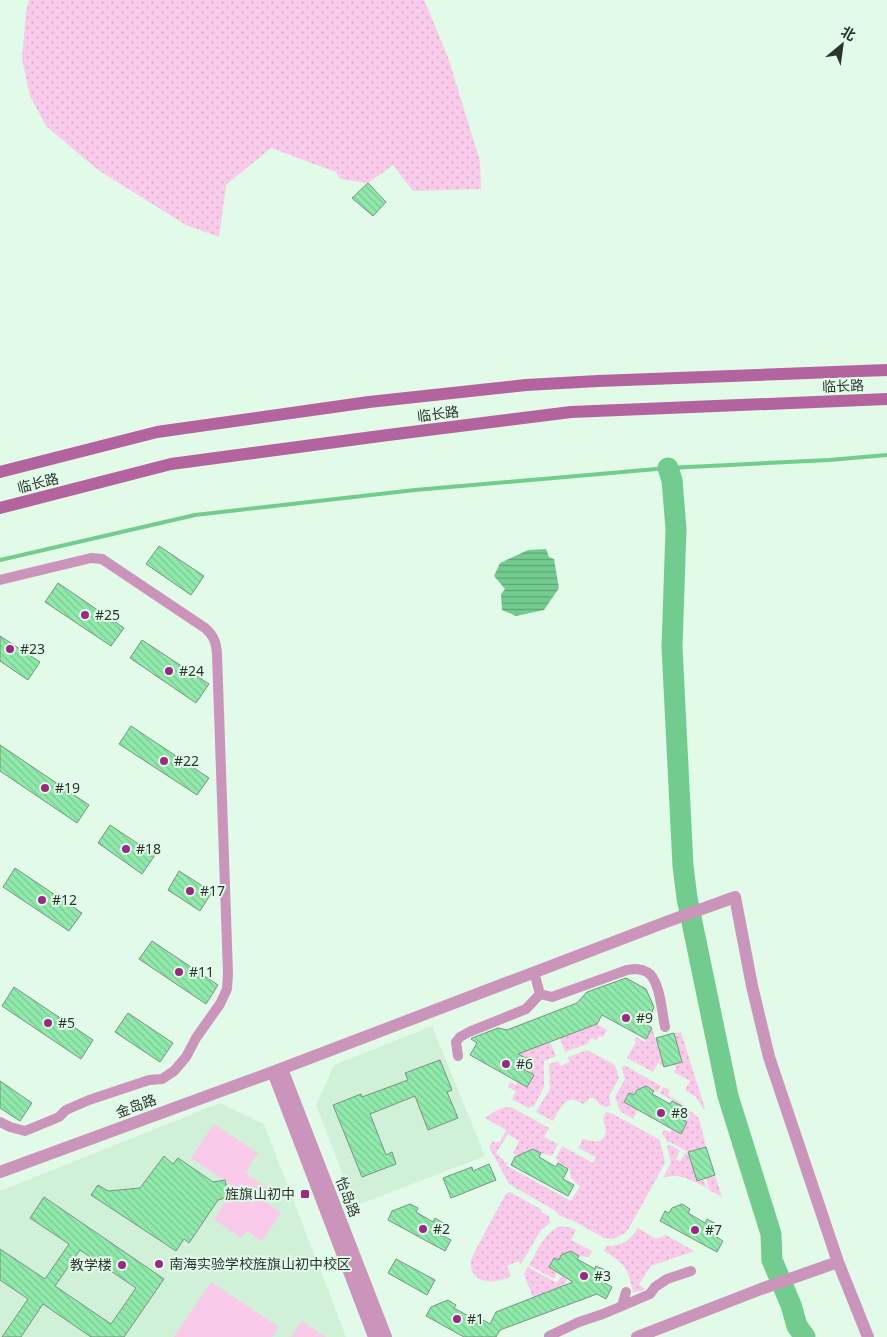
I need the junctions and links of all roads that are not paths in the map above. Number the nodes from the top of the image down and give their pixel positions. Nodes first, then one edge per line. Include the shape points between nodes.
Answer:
1 (887, 370) edge
2 (887, 399) edge
3 (0, 472) edge
4 (0, 508) edge
5 (0, 580) edge
6 (534, 972) junction
7 (540, 994) junction
8 (665, 1027) dead end
9 (458, 1056) dead end
10 (278, 1070) junction
11 (0, 1122) edge
12 (0, 1172) edge
13 (838, 1262) junction
14 (691, 1271) dead end
15 (626, 1292) dead end
16 (622, 1306) junction
17 (374, 1337) edge
18 (386, 1337) edge
19 (548, 1337) edge
20 (637, 1337) edge
21 (868, 1337) edge

1 - 3 main road, 临长路 via 526,385 369,402 157,432
2 - 4 main road, 临长路 via 571,412 171,464
5 - 11 street via 91,558 102,559 212,634 216,643 228,974 227,989 220,1004 186,1057 162,1079 149,1080 90,1100 66,1110 59,1118 25,1130
6 - 7 street
6 - 10 street, 金岛路
6 - 13 street, 金岛路 via 735,897 769,1057
7 - 8 street via 552,997 627,970 639,969 648,972 659,991
7 - 9 street via 526,1009 460,1037 456,1042
10 - 12 street, 金岛路
10 - 17 street
10 - 18 street, 怡岛路
13 - 20 street via 761,1288
13 - 21 street
14 - 16 street via 667,1279 650,1294
15 - 16 street
16 - 19 street

